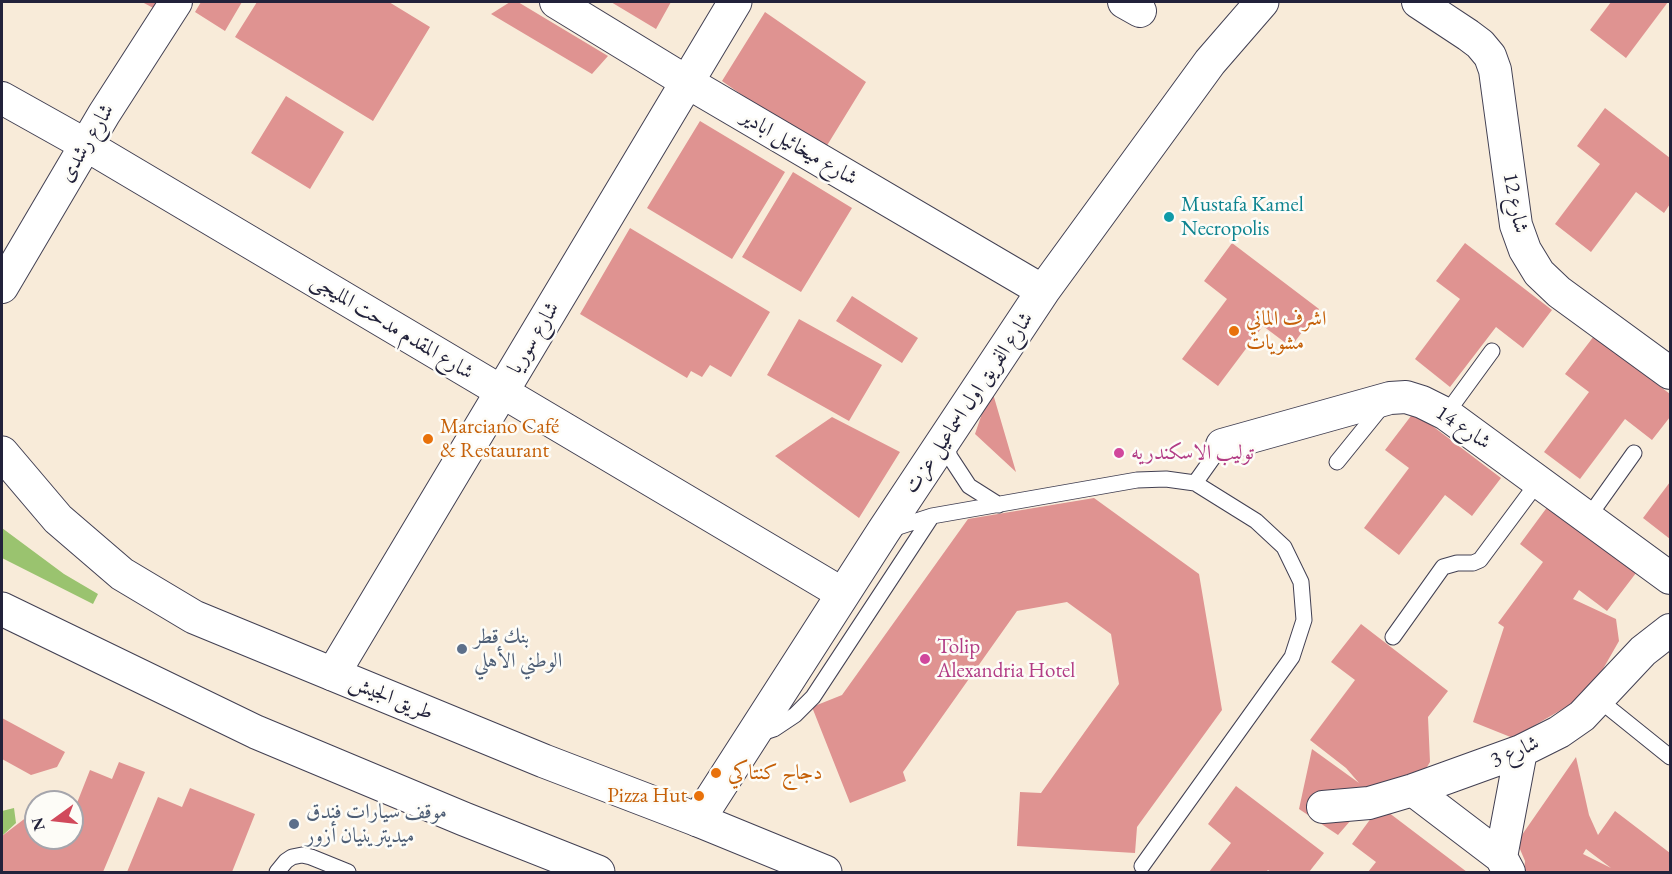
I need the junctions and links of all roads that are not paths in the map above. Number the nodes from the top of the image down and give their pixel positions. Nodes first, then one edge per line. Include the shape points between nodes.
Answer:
1 (176, 2) edge
2 (556, 2) edge
3 (735, 2) edge
4 (1262, 2) edge
5 (1418, 2) edge
6 (687, 82) junction
7 (2, 98) edge
8 (86, 145) junction
9 (2, 287) edge
10 (1043, 291) junction
11 (1492, 351) dead end
12 (1671, 374) edge
13 (501, 392) junction
14 (1390, 398) junction
15 (1446, 414) junction
16 (945, 440) junction
17 (1222, 446) joint
18 (2, 453) edge
19 (1634, 453) dead end
20 (1337, 462) dead end
21 (1538, 482) junction
22 (1195, 483) junction
23 (999, 505) junction
24 (932, 516) junction
25 (1587, 519) junction
26 (883, 532) junction
27 (1671, 578) edge
28 (843, 594) junction
29 (4, 615) edge
30 (1671, 630) edge
31 (1393, 637) dead end
32 (333, 674) junction
33 (1598, 699) junction
34 (750, 737) junction
35 (1521, 751) junction
36 (1671, 757) edge
37 (1413, 790) junction
38 (1323, 807) dead end
39 (698, 820) junction
40 (1505, 865) edge
41 (1142, 866) dead end
42 (278, 873) edge
43 (348, 873) edge
44 (598, 873) edge
45 (825, 873) edge

1 - 8 street, شارع رشدى
2 - 6 street, شارع ميخائيل ابادير
3 - 6 main road, شارع سوريا
4 - 10 main road, شارع الفريق اول اسماعيل عزت via 1210,62
5 - 12 street, شارع 12 via 1468,35 1490,56 1516,225 1539,273
6 - 10 street, شارع ميخائيل ابادير
6 - 13 main road, شارع سوريا
7 - 8 street, شارع المقدم مدحت المليجى
8 - 9 street, شارع رشدى
8 - 13 street, شارع المقدم مدحت المليجى
10 - 16 main road, شارع الفريق اول اسماعيل عزت
11 - 15 lane
13 - 28 street, شارع المقدم مدحت المليجى
13 - 32 main road, شارع سوريا
14 - 15 street, شارع 14 via 1406,397
14 - 17 street, شارع 14
14 - 20 lane
15 - 21 street, شارع 14
16 - 23 lane via 950,457 969,486
16 - 26 main road, شارع الفريق اول اسماعيل عزت
17 - 22 lane
18 - 32 main road, طريق الجيش via 58,519 122,574 194,617
19 - 25 lane
21 - 25 street, شارع 14
21 - 31 lane via 1485,554 1473,563 1443,567
22 - 23 lane via 1137,480
22 - 41 lane via 1256,521 1284,547 1301,582 1304,620 1292,657
23 - 24 lane
24 - 26 lane
24 - 34 lane via 813,697 774,729
25 - 27 street, شارع 14
26 - 28 main road, شارع الفريق اول اسماعيل عزت
28 - 34 main road, شارع الفريق اول اسماعيل عزت
29 - 44 main road via 256,732
30 - 33 street, شارع 3 via 1643,651
32 - 39 main road, طريق الجيش
33 - 35 street, شارع 3 via 1559,732
33 - 36 lane
34 - 39 main road, شارع الفريق اول اسماعيل عزت
35 - 37 street, شارع 3
35 - 40 street
37 - 38 street, شارع 3 via 1369,803
37 - 40 street
39 - 45 main road, طريق الجيش
42 - 43 lane via 286,861 302,855

